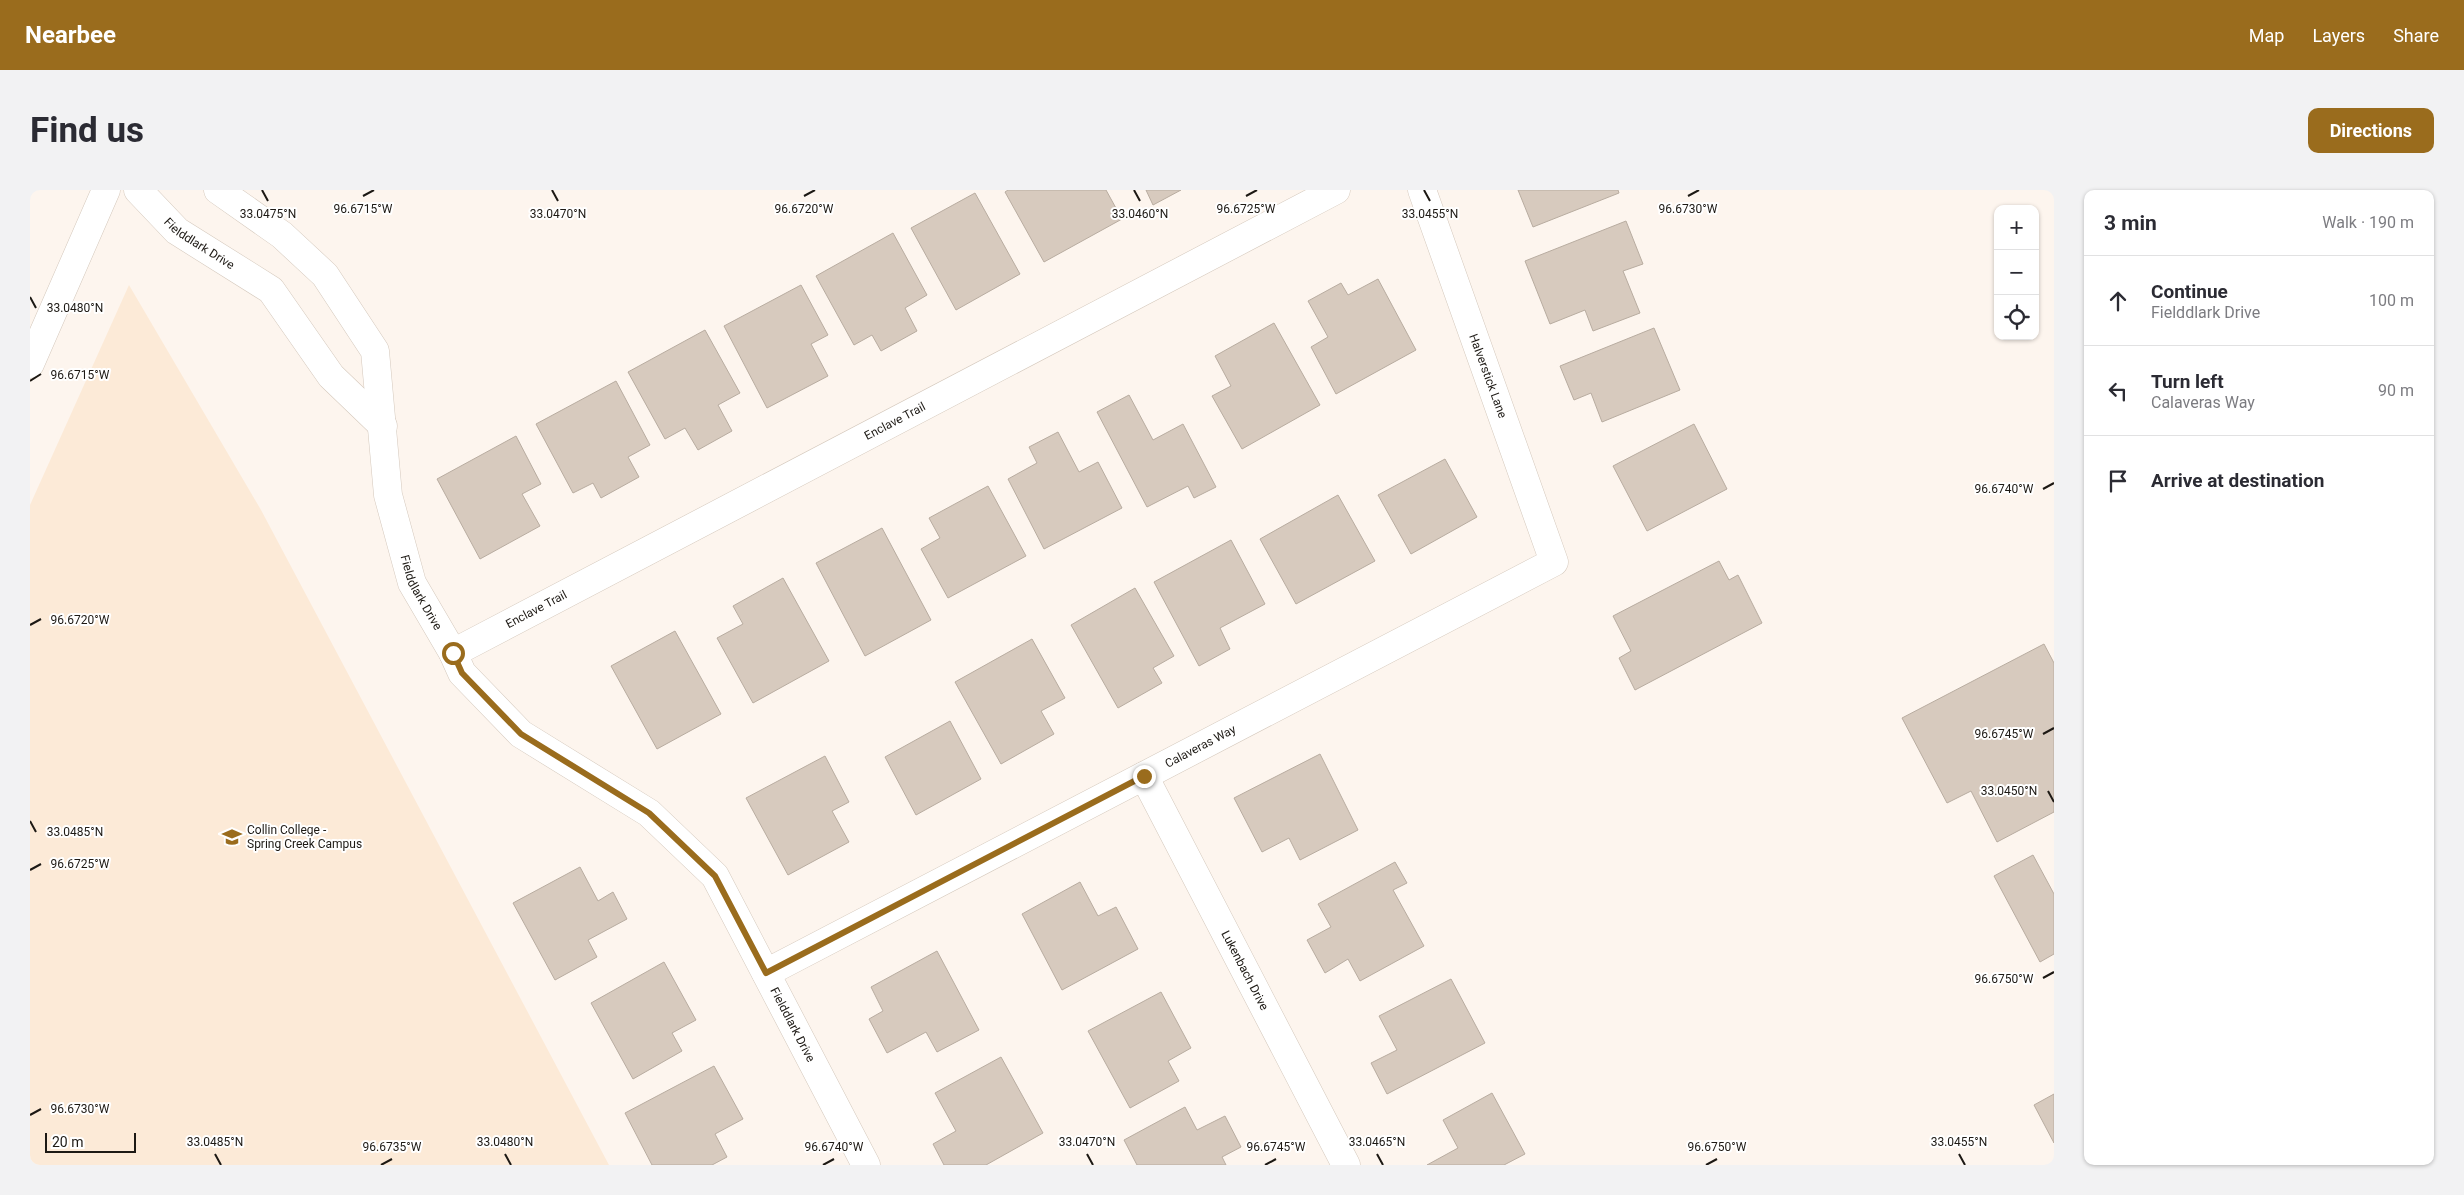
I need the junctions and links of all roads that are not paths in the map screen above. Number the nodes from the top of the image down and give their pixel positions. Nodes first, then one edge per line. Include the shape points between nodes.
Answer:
1 (106, 190) edge
2 (138, 190) edge
3 (218, 190) edge
4 (1336, 190) edge
5 (1422, 190) edge
6 (30, 364) edge
7 (383, 426) junction
8 (1554, 562) joint
9 (453, 653) junction
10 (1144, 776) junction
11 (766, 973) junction
12 (866, 1165) edge
13 (1346, 1165) edge

1 - 6 street
2 - 7 street, Fielddlark Drive via 177,231 271,290 331,376
3 - 7 street, Fielddlark Drive via 282,235 325,276 375,351
4 - 9 street, Enclave Trail
5 - 8 street, Halverstick Lane
7 - 9 street, Fielddlark Drive via 388,495 412,583
8 - 10 street, Calaveras Way
9 - 11 street, Fielddlark Drive via 462,673 521,734 649,813 715,876
10 - 11 street, Calaveras Way
10 - 13 street, Lukenbach Drive
11 - 12 street, Fielddlark Drive

